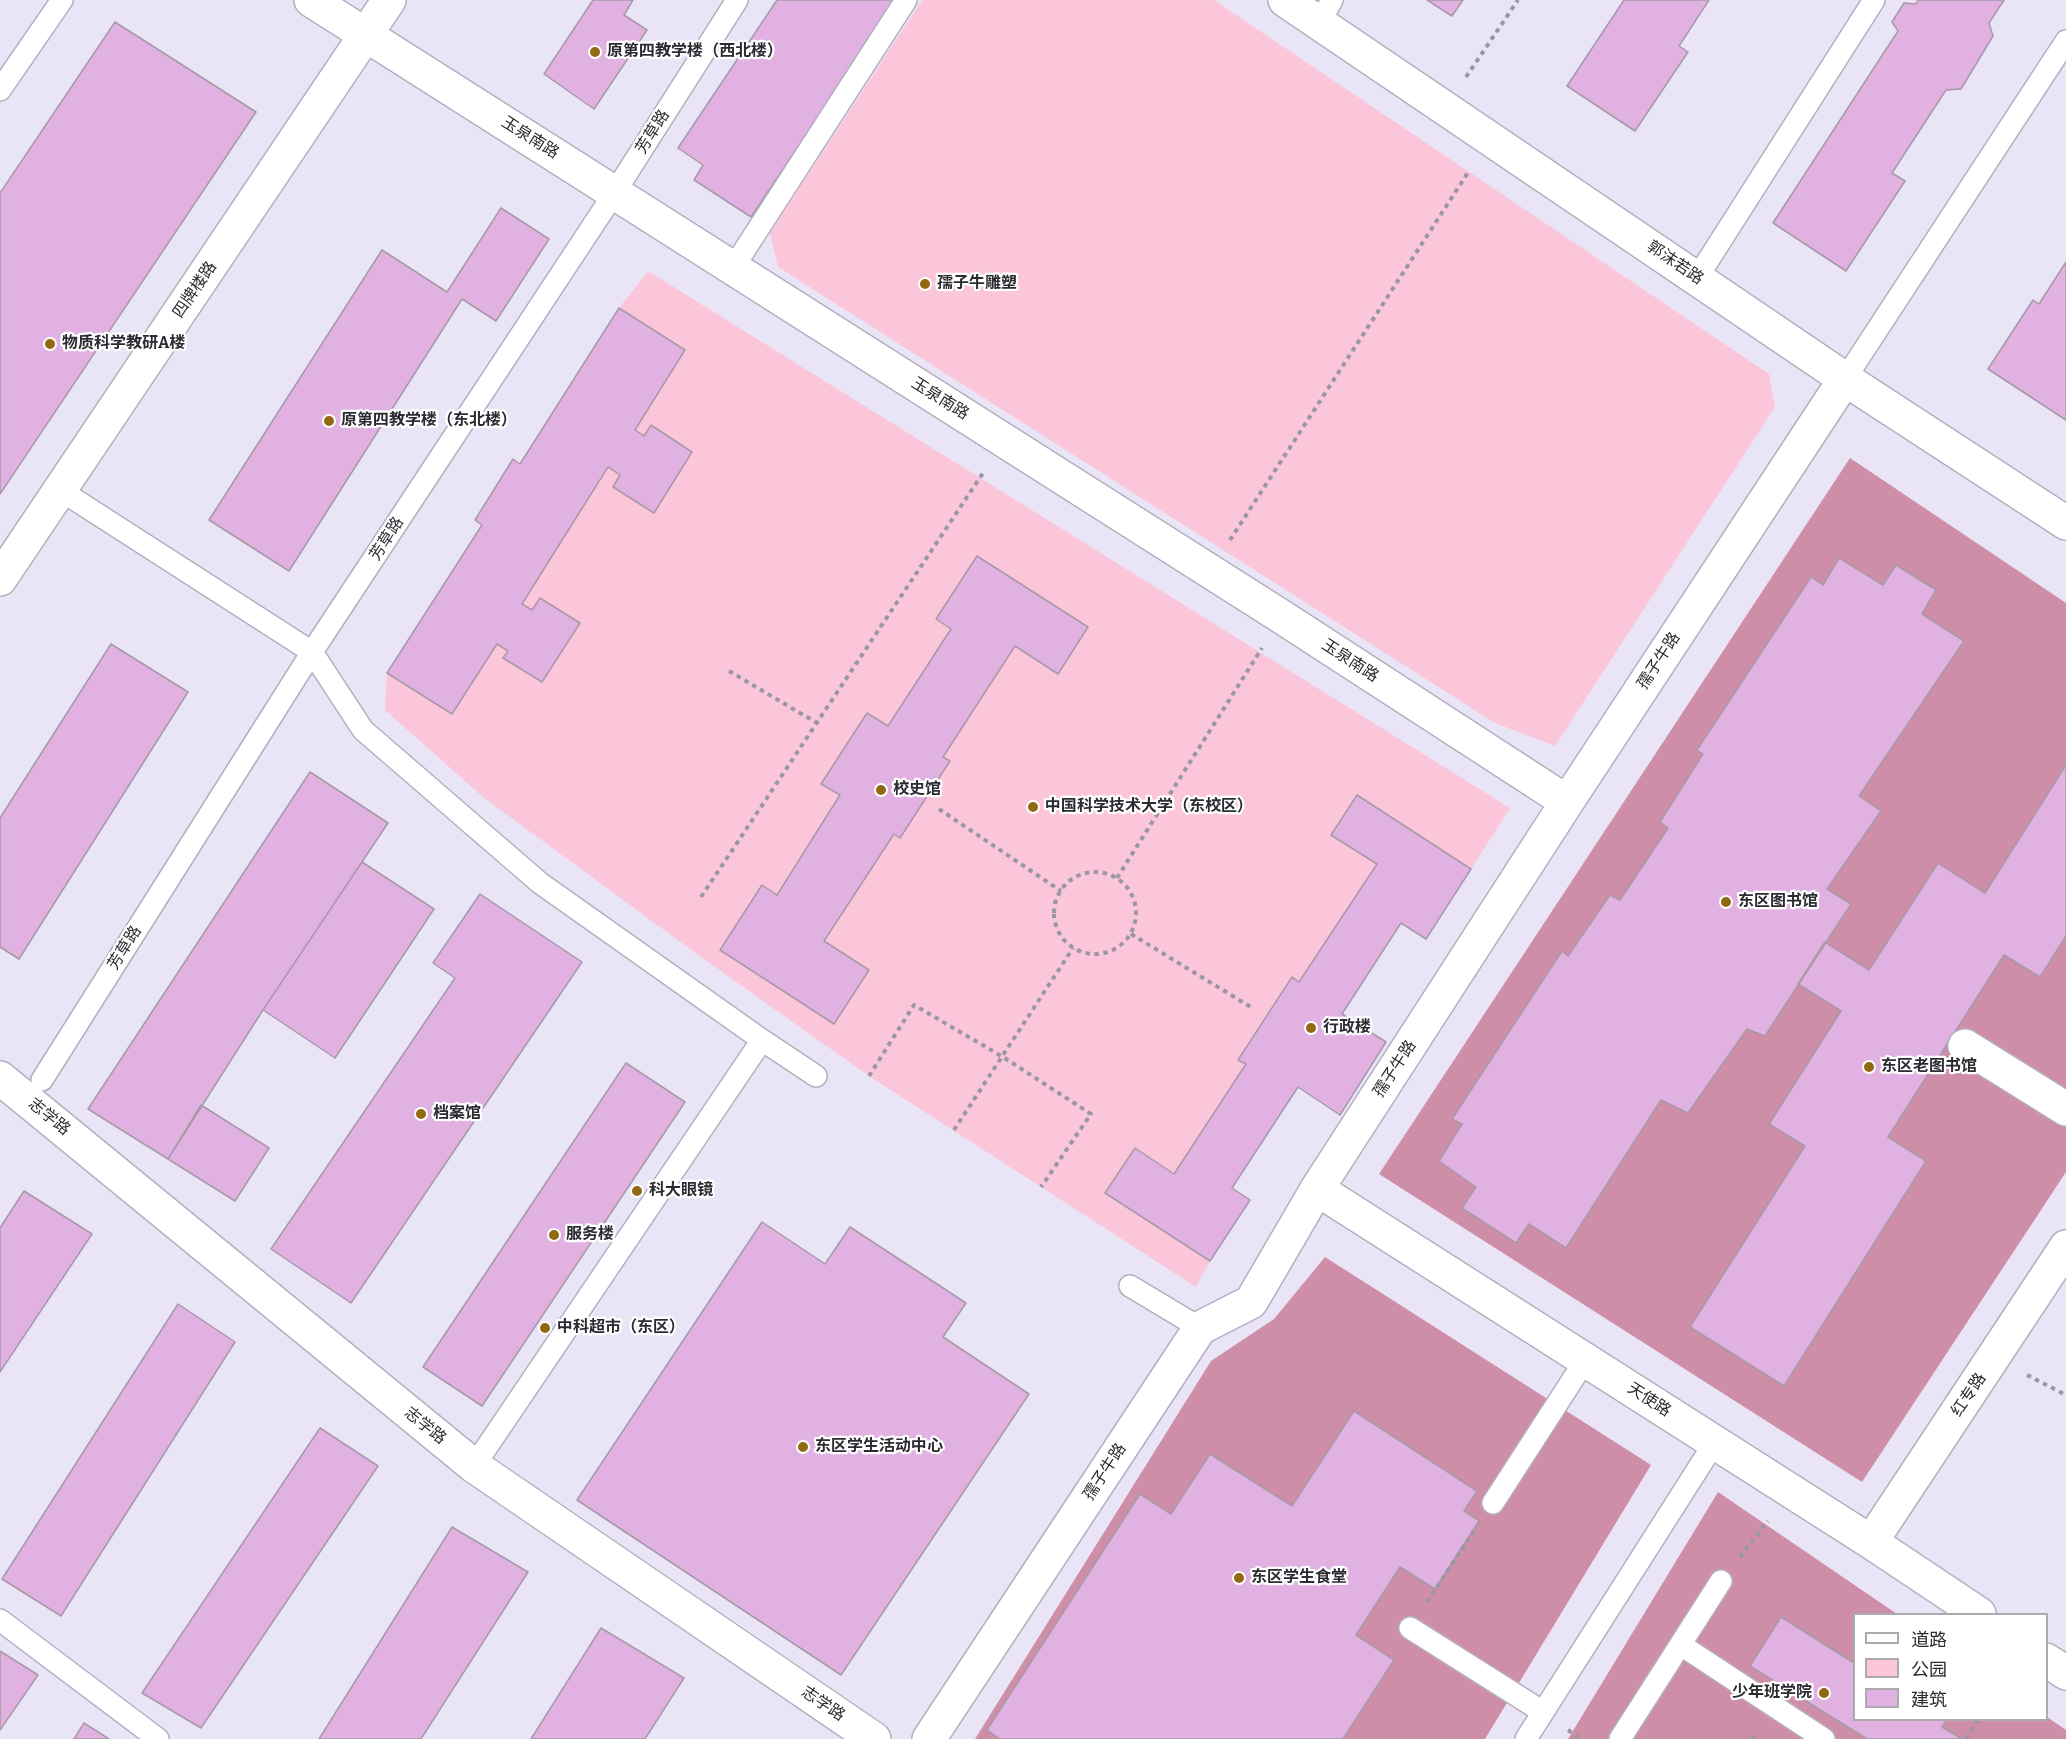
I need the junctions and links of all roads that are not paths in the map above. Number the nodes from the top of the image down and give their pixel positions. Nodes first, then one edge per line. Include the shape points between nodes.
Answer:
1 (62, 0) edge
2 (311, 0) edge
3 (389, 0) edge
4 (737, 0) edge
5 (906, 0) edge
6 (1285, 0) edge
7 (1874, 0) edge
8 (1325, 11) edge
9 (367, 35) junction
10 (2066, 40) edge
11 (0, 90) edge
12 (615, 192) junction
13 (734, 268) junction
14 (1697, 278) junction
15 (1845, 379) junction
16 (60, 490) junction
17 (2066, 523) edge
18 (0, 579) edge
19 (312, 652) junction
20 (1567, 802) junction
21 (762, 1040) junction
22 (1965, 1046) dead end
23 (816, 1076) dead end
24 (0, 1078) edge
25 (42, 1080) dead end
26 (2066, 1109) edge
27 (1317, 1189) junction
28 (2066, 1246) edge
29 (1130, 1286) dead end
30 (1200, 1328) junction
31 (1586, 1359) junction
32 (1715, 1442) junction
33 (474, 1466) junction
34 (1493, 1503) road end
35 (1870, 1542) junction
36 (1721, 1581) road end
37 (1976, 1613) edge
38 (0, 1620) edge
39 (1410, 1628) road end
40 (1681, 1644) junction
41 (2048, 1661) edge
42 (2066, 1673) edge
43 (1543, 1712) junction
44 (158, 1739) edge
45 (874, 1739) edge
46 (929, 1739) edge
47 (1526, 1739) edge
48 (1620, 1739) edge
49 (1824, 1739) edge

1 - 11 lane
2 - 9 street, 玉泉南路
3 - 9 street, 四牌楼路
4 - 12 lane, 芳草路
5 - 13 lane
6 - 8 street, 郭沫若路
7 - 14 lane
8 - 14 street, 郭沫若路 via 1445,107
9 - 12 street, 玉泉南路
9 - 16 street, 四牌楼路
10 - 15 lane
12 - 13 street, 玉泉南路
12 - 19 lane, 芳草路
13 - 20 street, 玉泉南路
14 - 15 street, 郭沫若路
15 - 17 street, 郭沫若路
15 - 20 street, 孺子牛路
16 - 18 street, 四牌楼路
16 - 19 lane
19 - 21 lane via 363,730 540,883
19 - 25 lane, 芳草路
20 - 27 street, 孺子牛路
21 - 23 lane
21 - 33 lane
22 - 26 street
24 - 33 street, 志学路
27 - 30 street, 孺子牛路 via 1251,1302
27 - 31 street, 天使路
28 - 35 street, 红专路
29 - 30 lane
30 - 46 street, 孺子牛路
31 - 32 street, 天使路
31 - 34 lane
32 - 35 street, 天使路
32 - 43 lane
33 - 45 street, 志学路
35 - 37 street, 天使路
36 - 40 lane
38 - 44 lane
39 - 43 lane
40 - 48 lane
40 - 49 lane
41 - 42 street
43 - 47 lane

